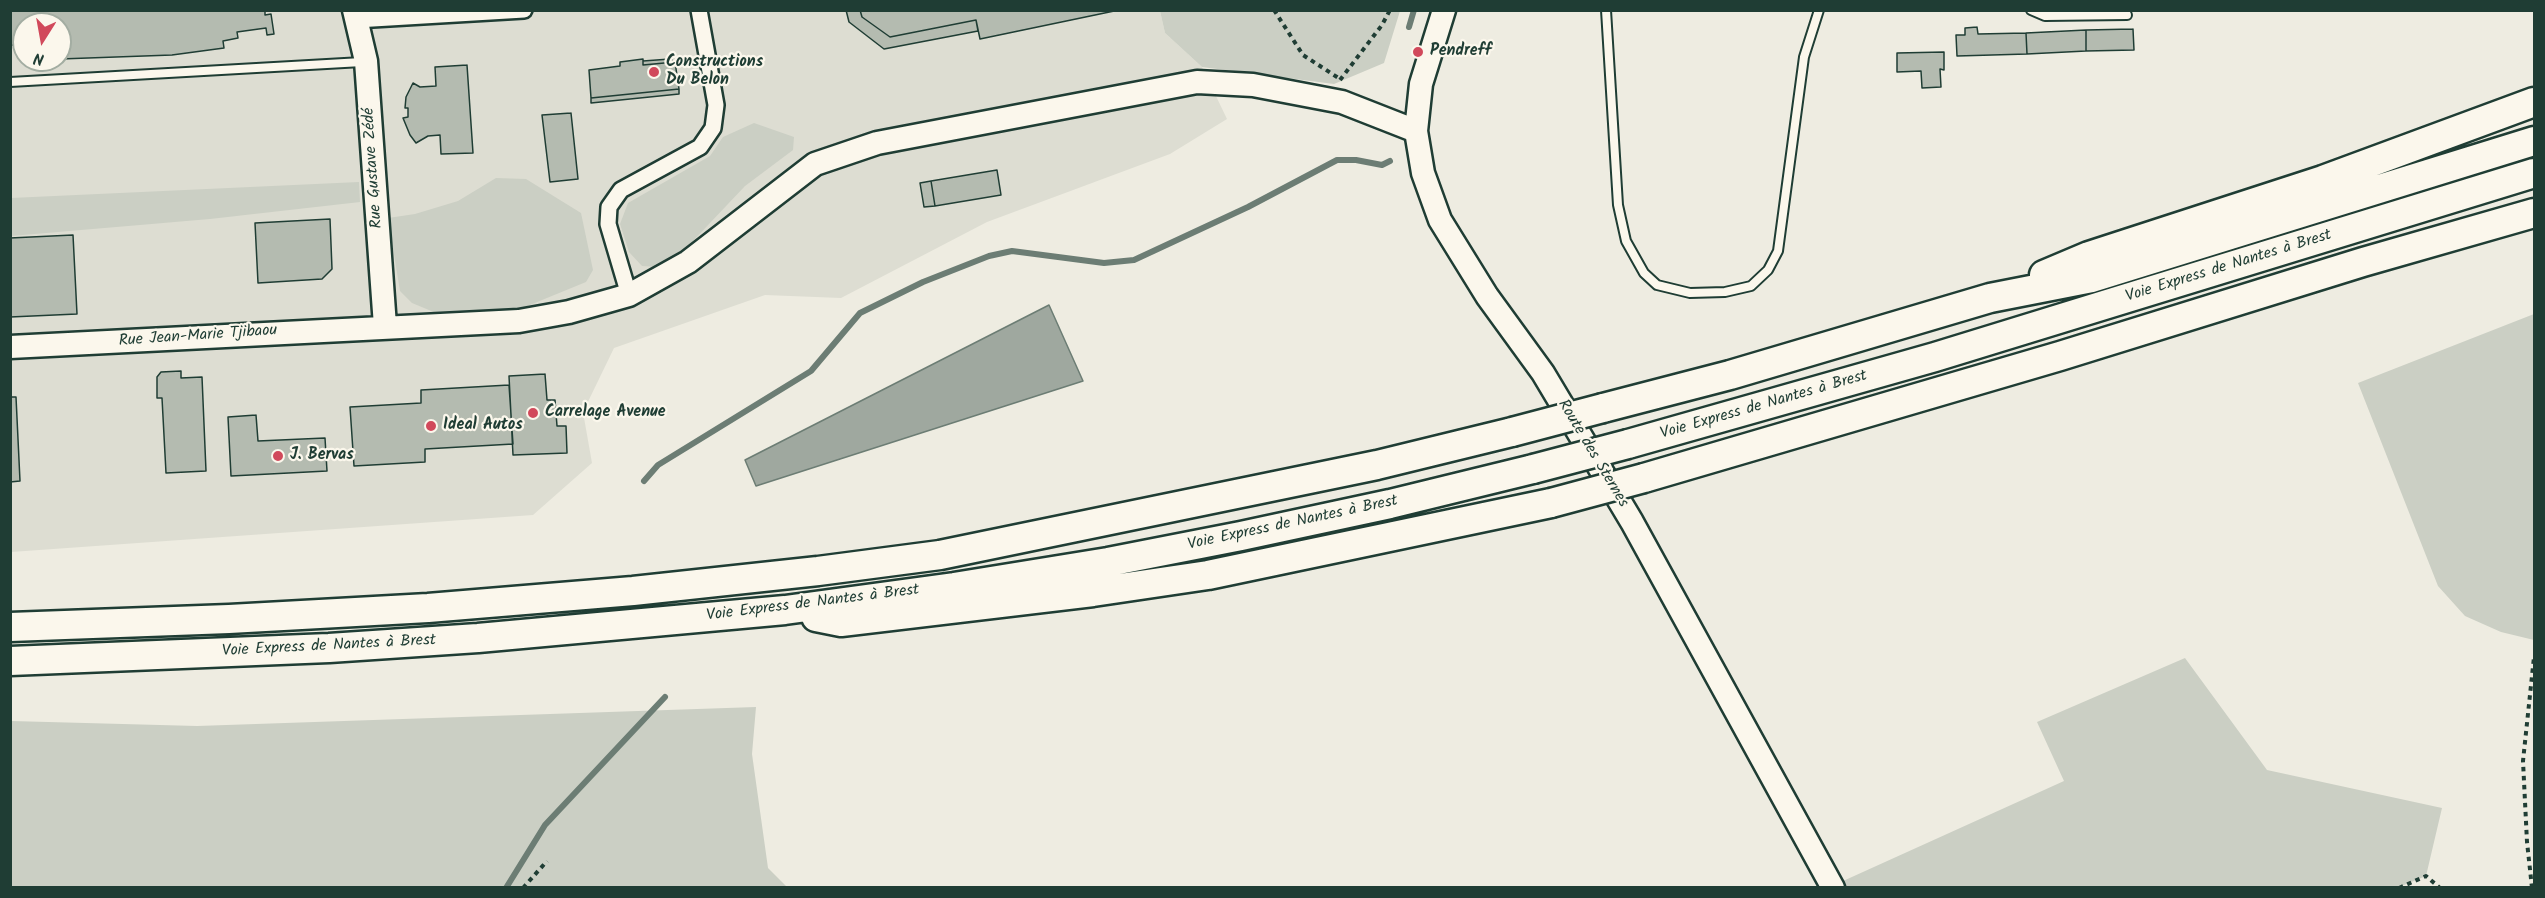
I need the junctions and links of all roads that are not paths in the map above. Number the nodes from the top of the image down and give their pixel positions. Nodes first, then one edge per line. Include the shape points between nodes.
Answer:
1 (524, 10) edge
2 (699, 10) edge
3 (1444, 10) edge
4 (1606, 10) edge
5 (1819, 10) edge
6 (2031, 10) edge
7 (355, 15) edge
8 (2127, 15) dead end
9 (366, 61) junction
10 (10, 82) edge
11 (2535, 102) edge
12 (1416, 131) junction
13 (2535, 141) edge
14 (2535, 173) edge
15 (2535, 213) edge
16 (629, 295) junction
17 (1990, 298) junction
18 (385, 326) junction
19 (10, 347) edge
20 (785, 610) junction
21 (10, 627) edge
22 (10, 661) edge
23 (1833, 888) edge

1 - 7 street
2 - 16 street via 716,105 713,128 700,147 621,190 609,207 608,224
3 - 12 street, Route des Sternes via 1421,84
4 - 5 lane via 1618,205 1626,241 1644,273 1657,285 1690,293 1751,286 1768,270 1778,251 1804,57
6 - 8 lane via 2045,16
7 - 9 street, Rue Gustave Zédé
9 - 10 lane
9 - 18 street, Rue Gustave Zédé
11 - 17 highway via 2323,180 2089,256
12 - 16 street, Rue Jean-Marie Tjibaou via 1342,102 1253,85 1197,82 877,143 815,164 688,262
12 - 23 street, Route des Sternes via 1423,173 1440,220 1487,296 1542,373 1632,522
13 - 17 highway, Voie Express de Nantes à Brest via 2092,278
14 - 20 highway, Voie Express de Nantes à Brest, bridge via 1935,357 1533,469 1242,536 954,587
15 - 20 highway, bridge via 1551,503 1208,575 1093,592 842,622
16 - 18 street, Rue Jean-Marie Tjibaou via 519,321
17 - 21 highway, Voie Express de Nantes à Brest, bridge via 1730,375 1512,432 1377,465 939,555 633,591 428,608
18 - 19 street, Rue Jean-Marie Tjibaou
20 - 22 highway, Voie Express de Nantes à Brest via 329,648

